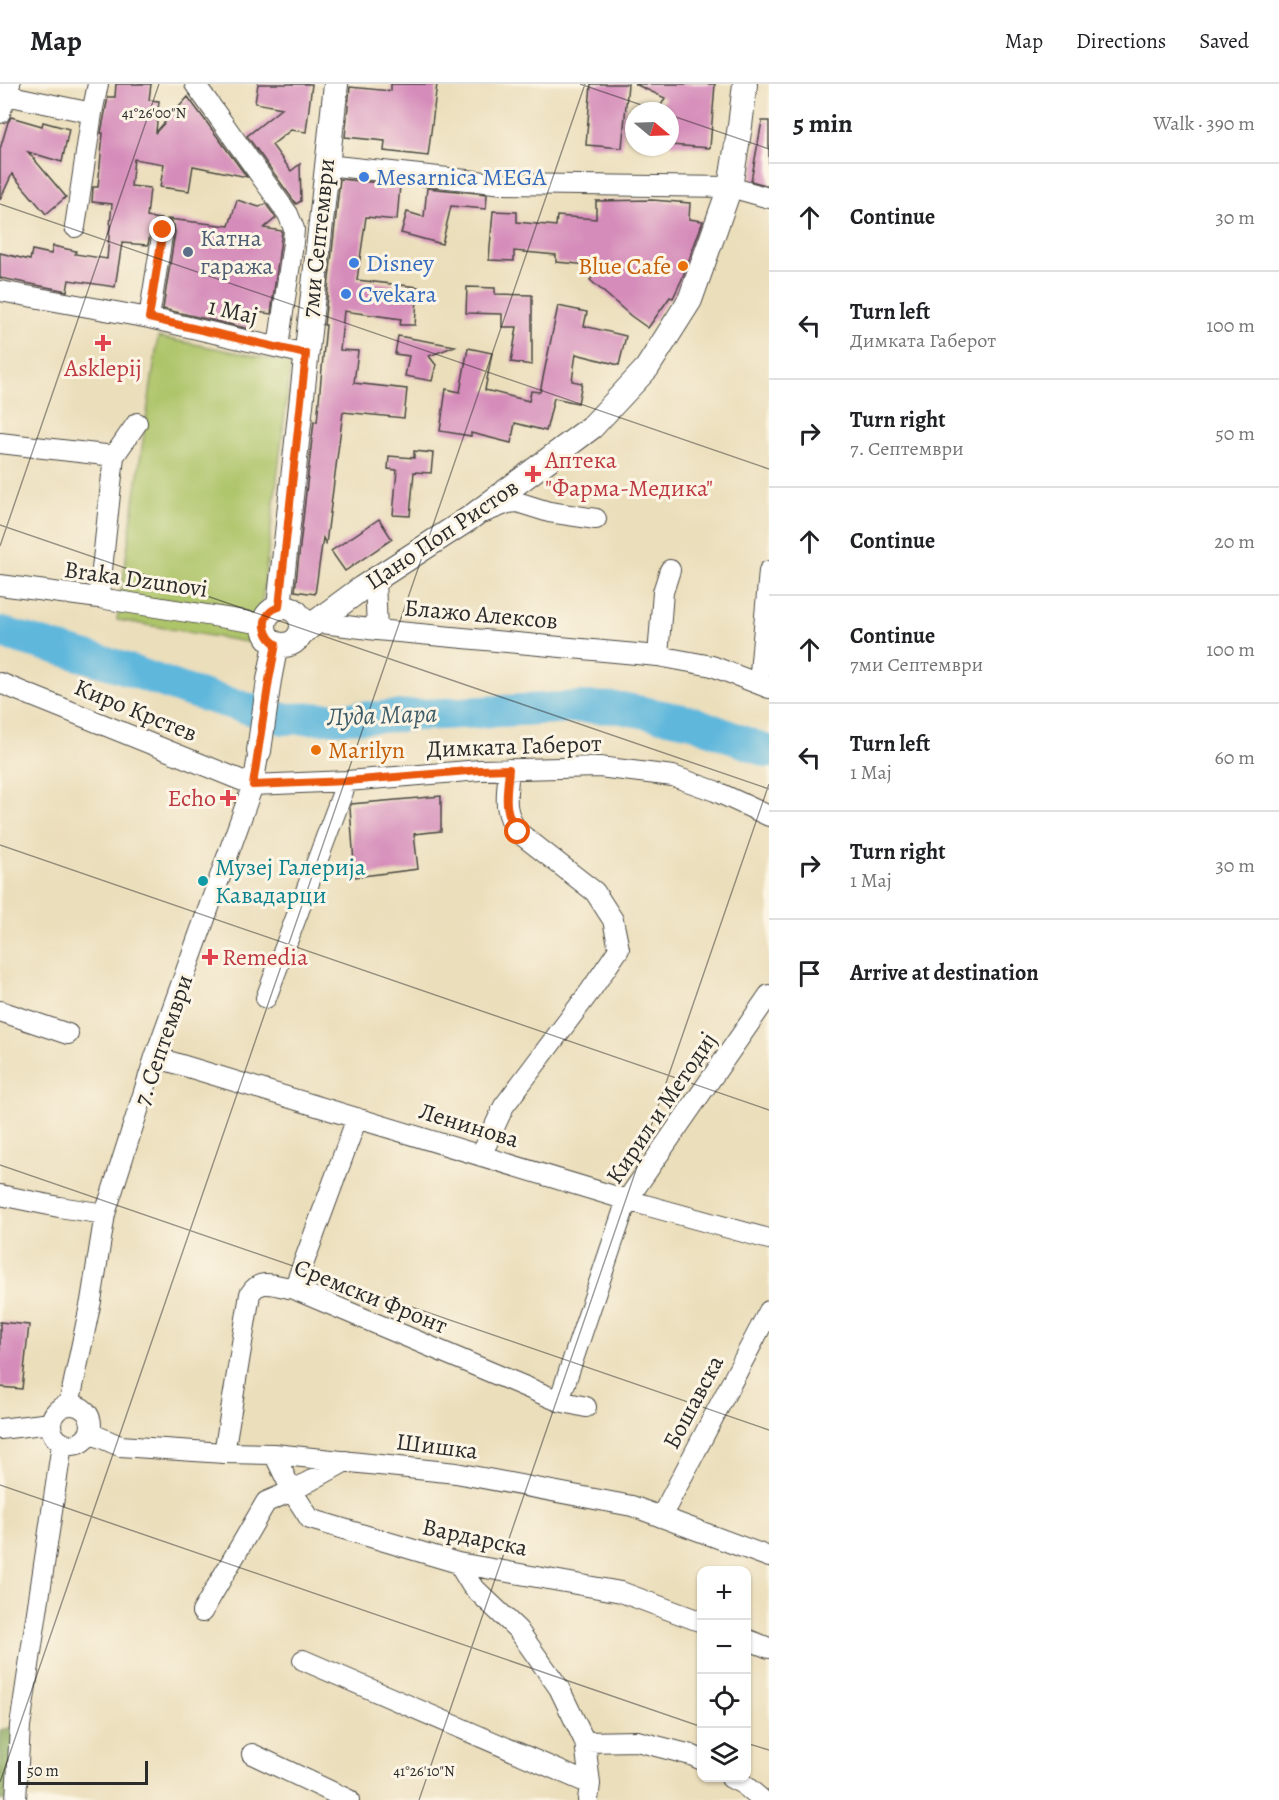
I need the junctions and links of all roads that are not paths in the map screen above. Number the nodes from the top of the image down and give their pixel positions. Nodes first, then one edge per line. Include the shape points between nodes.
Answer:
1 (98, 84) edge
2 (195, 84) edge
3 (336, 84) edge
4 (745, 84) edge
5 (6, 97) edge
6 (92, 113) junction
7 (326, 165) junction
8 (730, 187) junction
9 (769, 198) edge
10 (75, 227) dead end
11 (163, 230) dead end
12 (0, 291) edge
13 (149, 318) junction
14 (278, 347) junction
15 (306, 354) junction
16 (137, 423) dead end
17 (0, 443) edge
18 (114, 456) junction
19 (470, 518) junction
20 (596, 519) dead end
21 (670, 570) dead end
22 (769, 571) edge
23 (375, 580) junction
24 (0, 585) edge
25 (99, 598) junction
26 (273, 625) junction
27 (306, 625) junction
28 (377, 630) junction
29 (658, 656) junction
30 (0, 683) edge
31 (764, 686) edge
32 (259, 752) joint
33 (509, 769) junction
34 (347, 781) junction
35 (253, 785) junction
36 (769, 816) edge
37 (769, 995) edge
38 (266, 998) dead end
39 (0, 1011) edge
40 (68, 1034) dead end
41 (155, 1057) junction
42 (357, 1118) junction
43 (481, 1156) junction
44 (0, 1195) edge
45 (627, 1200) junction
46 (105, 1214) junction
47 (769, 1239) edge
48 (294, 1289) junction
49 (769, 1311) edge
50 (559, 1401) junction
51 (69, 1405) junction
52 (586, 1407) dead end
53 (51, 1423) junction
54 (0, 1429) edge
55 (90, 1433) junction
56 (62, 1444) junction
57 (224, 1453) junction
58 (274, 1454) junction
59 (345, 1461) junction
60 (292, 1491) junction
61 (661, 1517) junction
62 (769, 1557) edge
63 (458, 1563) junction
64 (202, 1612) dead end
65 (697, 1620) edge
66 (751, 1641) edge
67 (769, 1648) edge
68 (303, 1660) dead end
69 (585, 1742) junction
70 (252, 1754) dead end
71 (697, 1758) edge
72 (739, 1782) edge
73 (589, 1792) edge
74 (16, 1800) edge
75 (349, 1800) edge
76 (762, 1800) edge

1 - 6 street
2 - 14 street via 288,214 294,229
3 - 7 street, 7ми Септември
4 - 8 street, Цано Поп Ристов
5 - 6 street
6 - 10 street
7 - 8 street via 504,184
7 - 15 street, 7ми Септември
8 - 9 street
8 - 19 street, Цано Поп Ристов via 690,300 647,368 591,427
11 - 13 street
12 - 13 street, 1 Maj
13 - 14 street, 1 Maj
14 - 15 street, 1 Maj
15 - 26 street, 7ми Септември
16 - 18 street
17 - 18 street
18 - 25 street
19 - 20 street via 517,502 549,512
19 - 23 street, Цано Поп Ристов
21 - 29 street via 663,592
22 - 31 street, Блажо Алексов
23 - 27 street, Цано Поп Ристов
23 - 28 street
24 - 25 street, Braka Dzunovi
25 - 26 street, Braka Dzunovi
26 - 27 street via 288,607
26 - 27 street, Цано Поп Ристов via 285,645 294,641
26 - 32 street, 7. Септември
27 - 28 street, Блажо Алексов
28 - 29 street, Блажо Алексов
29 - 31 street, Блажо Алексов via 712,666
30 - 35 street, Киро Крстев
32 - 35 street, 7. Септември
33 - 34 street, Димката Габерот
33 - 36 street, Димката Габерот via 599,767 673,776
33 - 43 street via 506,805 510,821 518,832 595,892 614,920 619,949 504,1106
34 - 35 street, Димката Габерот
34 - 38 street
35 - 41 street, 7. Септември
37 - 45 street, Кирил и Методиј
39 - 40 street
41 - 42 street, Ленинова
41 - 46 street, 7. Септември
42 - 43 street, Ленинова
42 - 48 street
43 - 45 street, Ленинова
44 - 46 street
45 - 47 street, Ленинова
45 - 50 street, Кирил и Методиј
46 - 51 street, 7. Септември
48 - 50 street, Сремски Фронт
48 - 57 street, Сремски Фронт via 263,1283 250,1294
49 - 61 street, Бошавска
50 - 52 street
51 - 53 street via 57,1411
51 - 55 street via 87,1413
53 - 54 street
53 - 56 street via 53,1435
55 - 56 street via 81,1443
55 - 57 street, Шишка via 120,1446
56 - 74 street via 20,1726
57 - 58 street, Шишка
58 - 59 street, Шишка
58 - 60 street, Вардарска
59 - 60 street
59 - 61 street, Шишка via 456,1473 632,1506
60 - 63 street, Вардарска via 310,1519
60 - 64 street via 266,1502
61 - 62 street, Шишка
63 - 65 street, Вардарска via 621,1592
63 - 69 street via 472,1586 518,1630 560,1688
66 - 67 street
68 - 73 street
69 - 71 street via 637,1741
69 - 73 street
70 - 75 street
72 - 76 street

